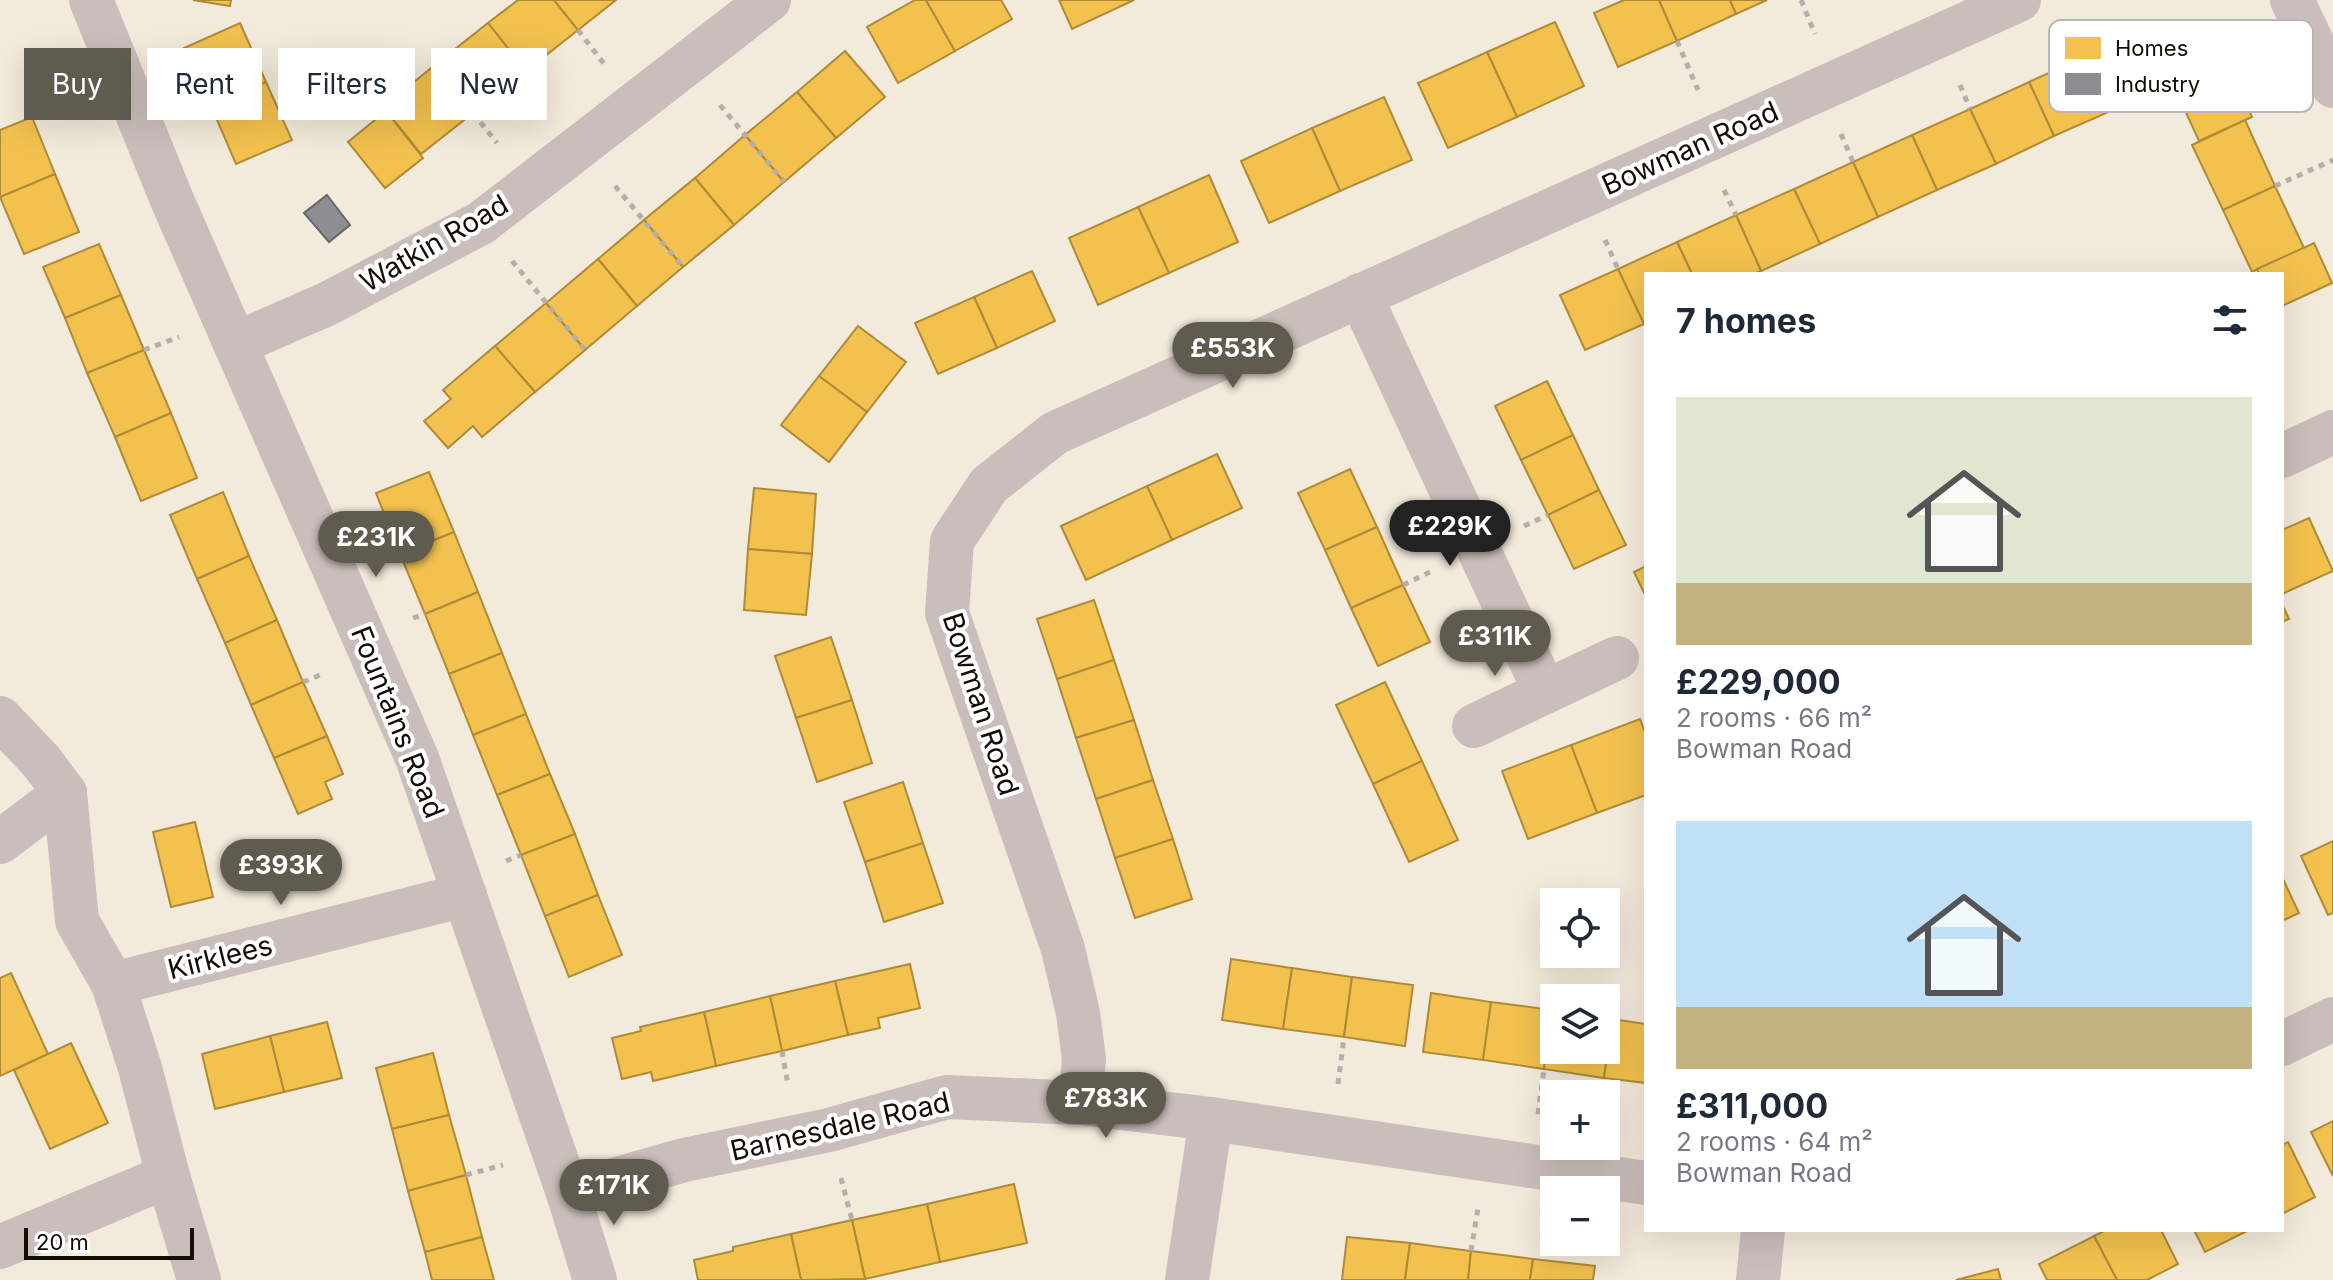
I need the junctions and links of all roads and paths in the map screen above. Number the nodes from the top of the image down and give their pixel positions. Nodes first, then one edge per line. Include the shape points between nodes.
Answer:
1 (91, 0) edge
2 (769, 0) edge
3 (2019, 0) edge
4 (2292, 0) edge
5 (2302, 20) edge
6 (2313, 44) edge
7 (686, 64) junction
8 (2333, 86) edge
9 (581, 145) junction
10 (2333, 160) edge
11 (784, 182) dead end
12 (2275, 186) dead end
13 (481, 223) junction
14 (683, 267) dead end
15 (1360, 295) junction
16 (235, 344) junction
17 (585, 350) dead end
18 (2333, 432) edge
19 (2284, 455) edge
20 (1617, 658) dead end
21 (1545, 692) junction
22 (0, 718) edge
23 (1474, 726) dead end
24 (65, 793) junction
25 (0, 842) edge
26 (465, 895) junction
27 (113, 984) junction
28 (2333, 1019) edge
29 (2284, 1043) edge
30 (1080, 1103) junction
31 (1211, 1119) junction
32 (168, 1176) junction
33 (1644, 1183) edge
34 (568, 1193) junction
35 (1763, 1232) edge
36 (0, 1247) edge
37 (199, 1280) edge
38 (595, 1280) edge
39 (1187, 1280) edge
40 (1758, 1280) edge

1 - 16 street, Fountains Road
2 - 7 street, Watkin Road
3 - 15 street, Bowman Road
4 - 5 street
6 - 8 street
7 - 9 street, Watkin Road
7 - 11 path
9 - 13 street, Watkin Road
9 - 14 path
10 - 12 path
13 - 16 street, Watkin Road via 327,304
13 - 17 path
15 - 21 street
15 - 30 street, Bowman Road via 1055,433 989,485 952,541 947,613 1063,949 1084,1059
16 - 26 street, Fountains Road via 417,758
18 - 19 street
20 - 21 street
21 - 23 street
22 - 24 street
24 - 25 street
24 - 27 street via 77,921
26 - 27 street, Kirklees
26 - 34 street, Fountains Road
27 - 32 street
28 - 29 street
30 - 31 street, Barnesdale Road
30 - 34 street, Barnesdale Road via 947,1097
31 - 33 street, Barnesdale Road
31 - 39 street
32 - 36 street
32 - 37 street
34 - 38 street, Fountains Road
35 - 40 street

